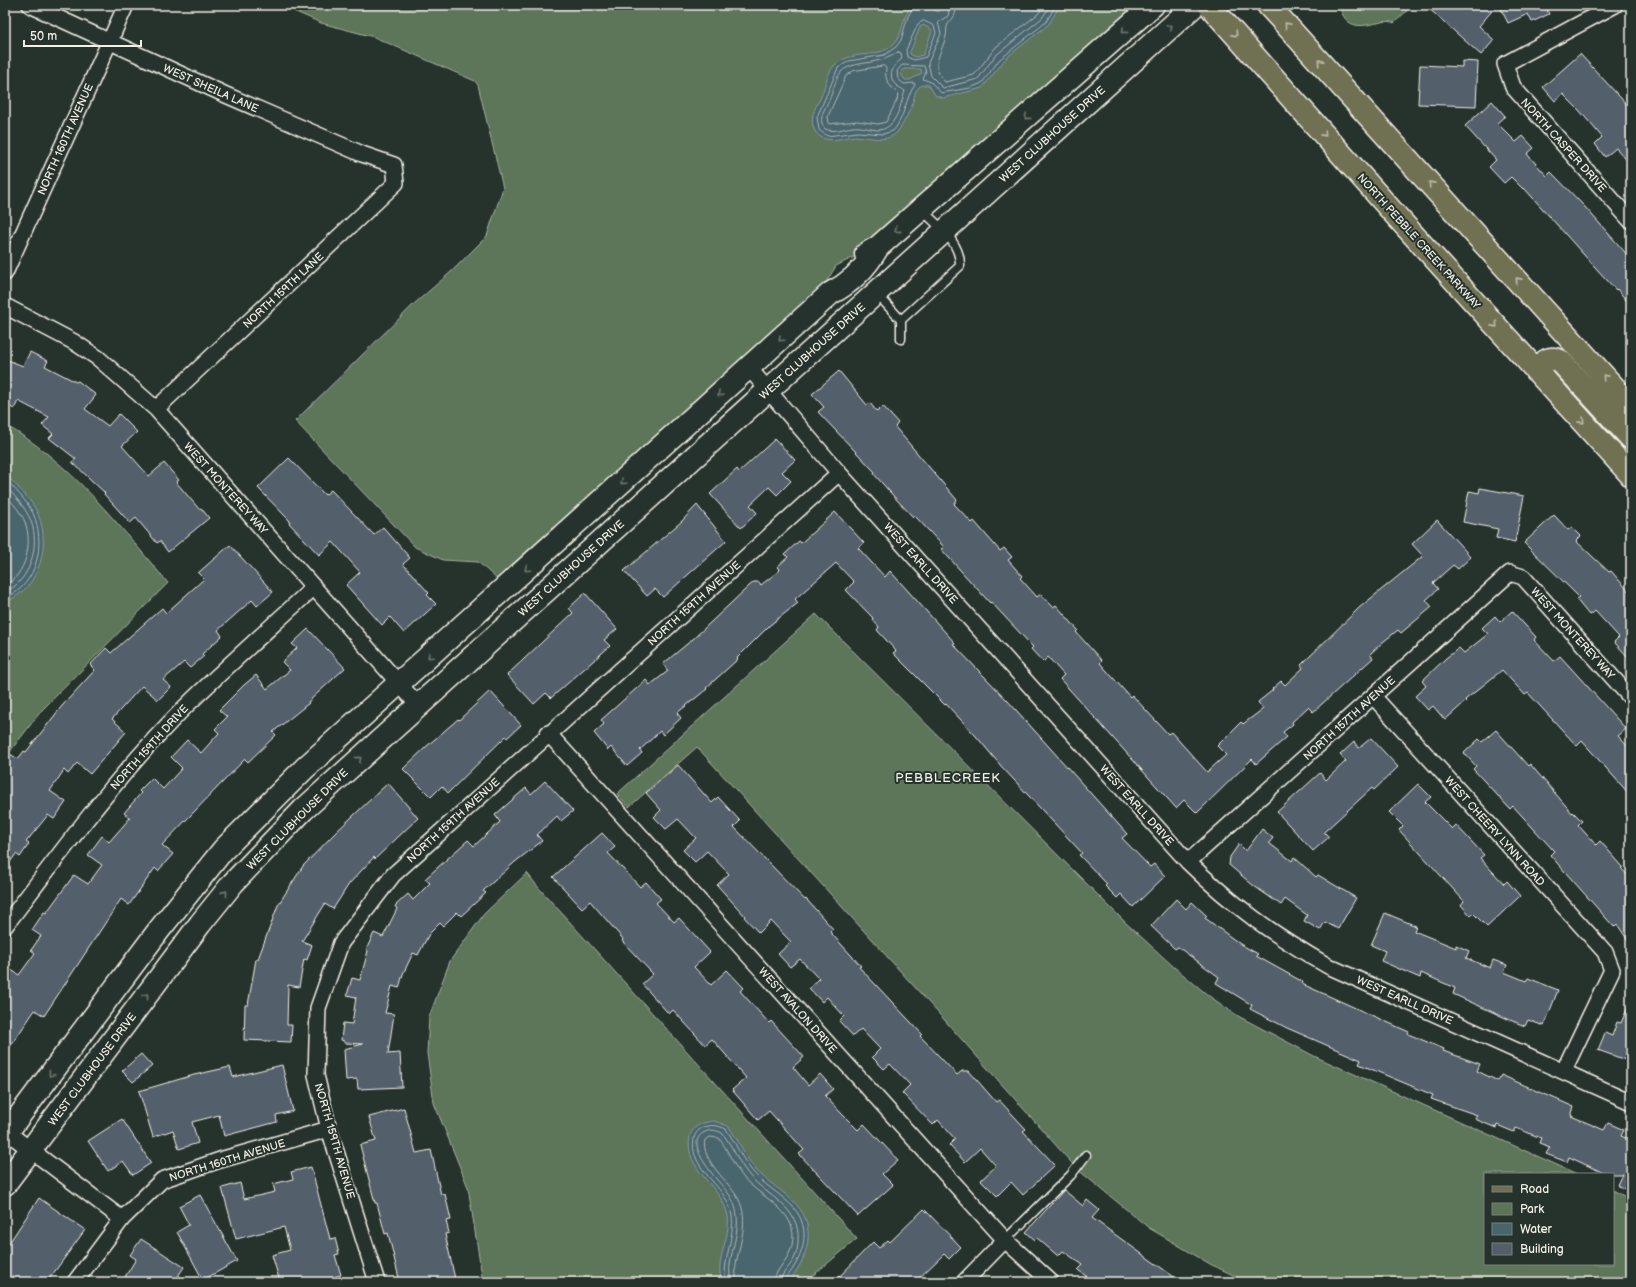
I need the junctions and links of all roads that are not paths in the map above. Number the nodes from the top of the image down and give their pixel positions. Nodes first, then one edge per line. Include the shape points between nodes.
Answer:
1 (30, 5) edge
2 (126, 5) edge
3 (1154, 5) edge
4 (1195, 5) edge
5 (1209, 5) edge
6 (1268, 5) edge
7 (1616, 5) edge
8 (109, 43) junction
9 (394, 165) joint
10 (957, 177) junction
11 (978, 201) junction
12 (921, 209) junction
13 (1631, 221) edge
14 (944, 232) junction
15 (5, 273) edge
16 (877, 293) junction
17 (5, 306) edge
18 (901, 320) junction
19 (901, 339) dead end
20 (749, 368) junction
21 (1535, 370) junction
22 (769, 391) junction
23 (1631, 406) edge
24 (156, 409) junction
25 (1631, 438) edge
26 (839, 473) junction
27 (1631, 475) edge
28 (1510, 573) joint
29 (314, 587) junction
30 (399, 684) junction
31 (1373, 696) junction
32 (1631, 698) edge
33 (418, 705) junction
34 (548, 733) junction
35 (1188, 862) junction
36 (5, 926) edge
37 (1564, 1070) junction
38 (1631, 1102) edge
39 (329, 1129) junction
40 (6, 1134) edge
41 (31, 1150) junction
42 (1086, 1156) dead end
43 (5, 1184) edge
44 (122, 1219) junction
45 (1005, 1240) junction
46 (75, 1282) edge
47 (377, 1282) edge
48 (964, 1282) edge
49 (1051, 1282) edge

1 - 8 street, WEST SHEILA LANE
2 - 8 street, NORTH 160TH AVENUE
3 -> 10 street
11 -> 4 street, WEST CLUBHOUSE DRIVE
5 -> 21 main road, NORTH PEBBLE CREEK PARKWAY
23 -> 6 main road
7 - 13 street, NORTH CASPER DRIVE via 1505,64 1513,87
8 - 9 street, WEST SHEILA LANE via 362,154
8 - 15 street, NORTH 160TH AVENUE
9 - 24 street, NORTH 159TH LANE via 396,184
10 - 11 street
10 - 12 street
11 - 14 street, WEST CLUBHOUSE DRIVE
12 - 14 lane
12 -> 20 street via 878,247 862,256 835,279 831,293
14 - 16 street, WEST CLUBHOUSE DRIVE
14 - 18 lane via 956,245 961,256 960,266
16 - 18 lane
16 - 22 street, WEST CLUBHOUSE DRIVE
17 - 24 street, WEST MONTEREY WAY via 98,358
18 - 19 lane
20 - 22 street, WEST EARLL DRIVE
20 -> 30 street
21 - 25 main road via 1549,358 1560,361
21 -> 27 main road, NORTH PEBBLE CREEK PARKWAY
22 - 26 street, WEST EARLL DRIVE
22 - 33 street, WEST CLUBHOUSE DRIVE
24 - 29 street, WEST MONTEREY WAY
26 - 34 street, NORTH 159TH AVENUE
26 - 35 street, WEST EARLL DRIVE
28 - 31 street, NORTH 157TH AVENUE
28 - 32 street, WEST MONTEREY WAY via 1523,577
29 - 30 street, WEST MONTEREY WAY
29 - 36 street, NORTH 159TH DRIVE via 185,707 131,766 78,829
30 - 33 street, WEST MONTEREY WAY
30 -> 40 street via 300,773 223,850 159,930
31 - 35 street, NORTH 157TH AVENUE
31 - 37 street, WEST CHEERY LYNN ROAD via 1605,952 1612,970
41 -> 33 street, WEST CLUBHOUSE DRIVE via 233,883 303,810
34 - 39 street, NORTH 159TH AVENUE via 393,875 341,943 318,1008 316,1075
34 - 45 street, WEST AVALON DRIVE
35 - 37 street, WEST EARLL DRIVE via 1247,915 1285,942 1328,966
37 - 38 street, WEST EARLL DRIVE
39 - 44 street, NORTH 160TH AVENUE via 220,1160 162,1180
39 - 47 street, NORTH 159TH AVENUE
40 - 41 street
41 - 43 street, WEST CLUBHOUSE DRIVE
41 - 44 street
42 - 45 lane via 1071,1175
44 - 46 street, NORTH 160TH AVENUE
45 - 48 street
45 - 49 street, WEST AVALON DRIVE

